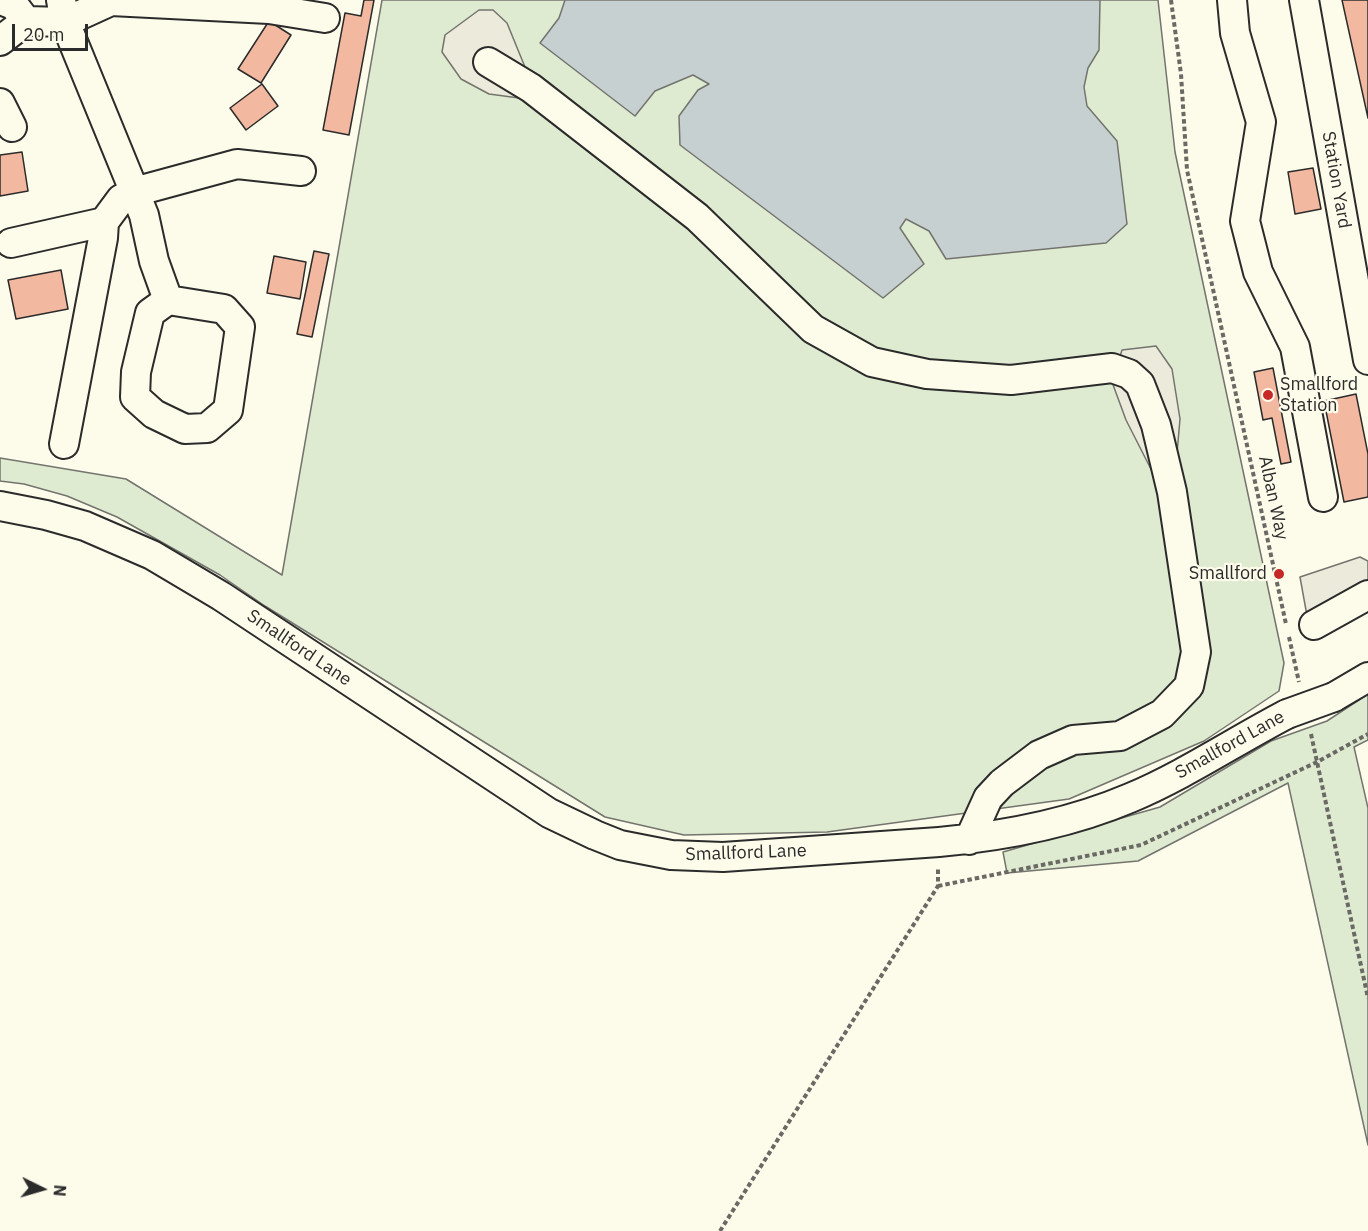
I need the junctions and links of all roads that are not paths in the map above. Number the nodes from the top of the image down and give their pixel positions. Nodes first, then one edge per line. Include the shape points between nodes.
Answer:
1 (0, 0) edge
2 (1232, 0) edge
3 (1305, 0) edge
4 (162, 10) edge
5 (63, 11) edge
6 (325, 18) dead end
7 (26, 21) junction
8 (0, 41) edge
9 (488, 62) dead end
10 (301, 171) dead end
11 (134, 192) junction
12 (104, 222) junction
13 (11, 243) dead end
14 (168, 300) junction
15 (1368, 360) edge
16 (64, 444) dead end
17 (1323, 496) dead end
18 (0, 506) edge
19 (1368, 596) edge
20 (1314, 626) dead end
21 (1368, 676) edge
22 (969, 840) junction

1 - 7 street via 14,5
2 - 17 street via 1235,33 1261,122 1245,221 1258,272 1295,348
3 - 15 street, Station Yard
4 - 5 street via 111,1
4 - 6 street via 270,9
5 - 7 street
5 - 11 street
7 - 8 street
9 - 22 street via 531,88 697,217 813,329 872,362 927,374 1011,380 1112,368 1129,374 1140,384 1156,425 1172,492 1196,652 1189,686 1162,714 1120,735 1073,740 1039,755 988,798
10 - 11 street via 237,164
11 - 12 street via 121,199
11 - 14 street
12 - 13 street
12 - 16 street
14 - 14 street via 224,309 240,327 228,410 207,429 185,429 154,414 135,397 136,372 150,313
18 - 22 street, Smallford Lane via 85,526 152,555 221,596 549,813 620,845 671,855 723,858
19 - 20 street
21 - 22 street, Smallford Lane, bridge via 1298,721 1131,798 1075,819

